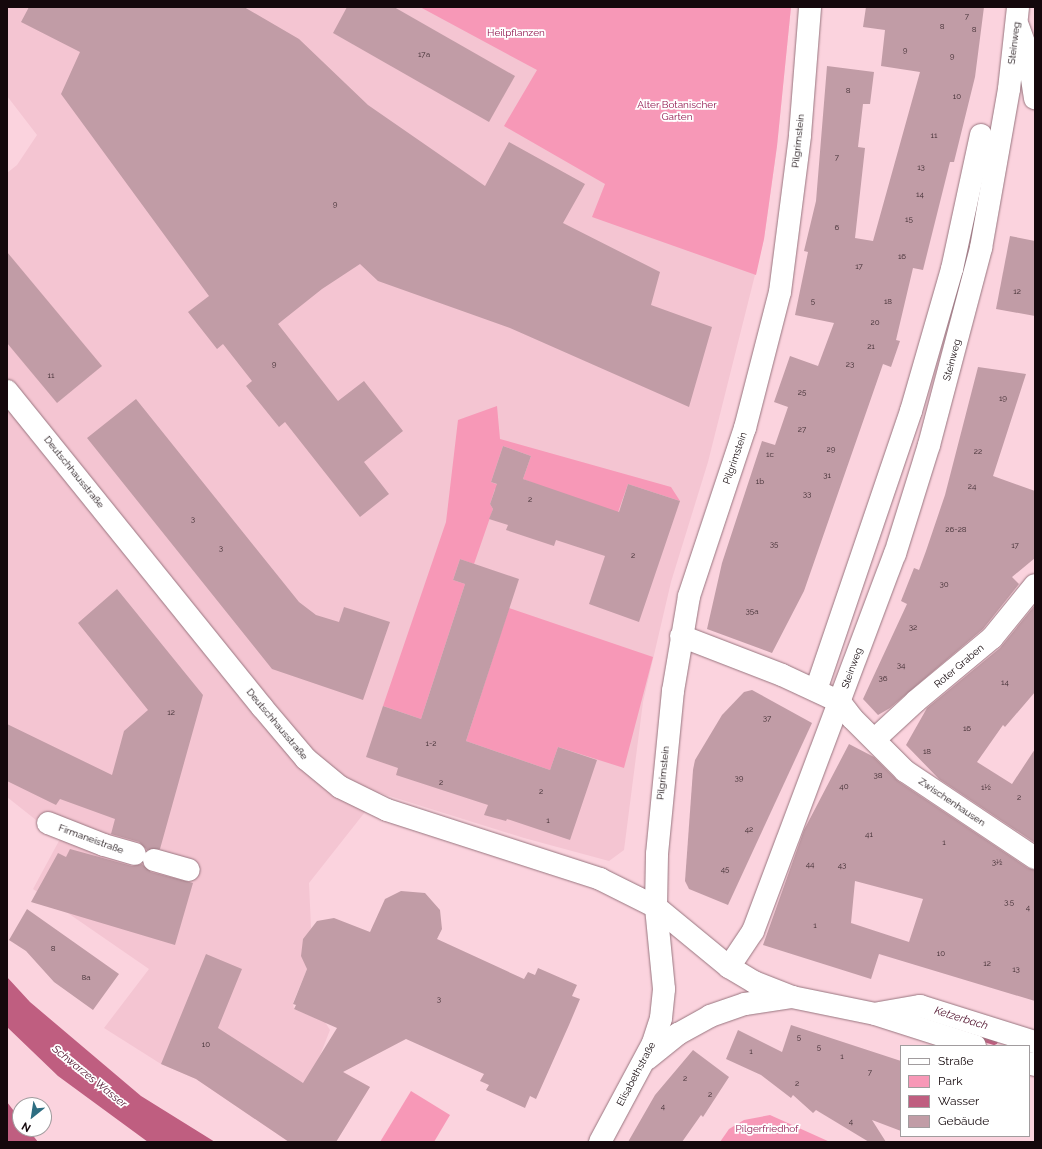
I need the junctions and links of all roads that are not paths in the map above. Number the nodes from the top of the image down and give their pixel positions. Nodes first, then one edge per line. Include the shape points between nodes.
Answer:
1 (810, 7) edge
2 (1017, 15) edge
3 (1035, 98) edge
4 (981, 135) dead end
5 (7, 391) edge
6 (1035, 585) edge
7 (681, 636) junction
8 (816, 690) junction
9 (840, 702) junction
10 (875, 739) junction
11 (48, 823) dead end
12 (1035, 858) edge
13 (189, 870) dead end
14 (656, 907) junction
15 (729, 967) junction
16 (792, 997) junction
17 (876, 1014) junction
18 (1035, 1042) edge
19 (972, 1045) edge
20 (641, 1064) junction
21 (600, 1142) edge

1 - 7 main road, Pilgrimstein via 800,135 780,292 745,428 689,596
2 - 3 main road via 1028,53
2 - 9 main road, Steinweg via 1000,147 981,248 947,379 895,554
4 - 8 main road via 952,268 911,411
5 - 14 main road, Deutschhausstraße via 262,707 324,775 340,787 387,810 600,879
6 - 10 main road, Roter Graben via 992,638
7 - 8 main road, Steinweg
7 - 14 main road, Pilgrimstein via 660,803
8 - 9 main road, Steinweg
9 - 10 main road, Steinweg via 852,718
9 - 15 main road, Steinweg via 753,931
10 - 12 main road, Zwischenhausen via 905,771
11 - 13 main road, Firmaneistraße via 104,845
14 - 15 main road
14 - 20 main road, Elisabethstraße via 664,1000 653,1043
15 - 16 main road via 754,982
16 - 17 main road
16 - 20 main road via 746,1004 710,1016 678,1034
17 - 18 main road via 920,1006
17 - 19 main road
20 - 21 main road, Elisabethstraße

